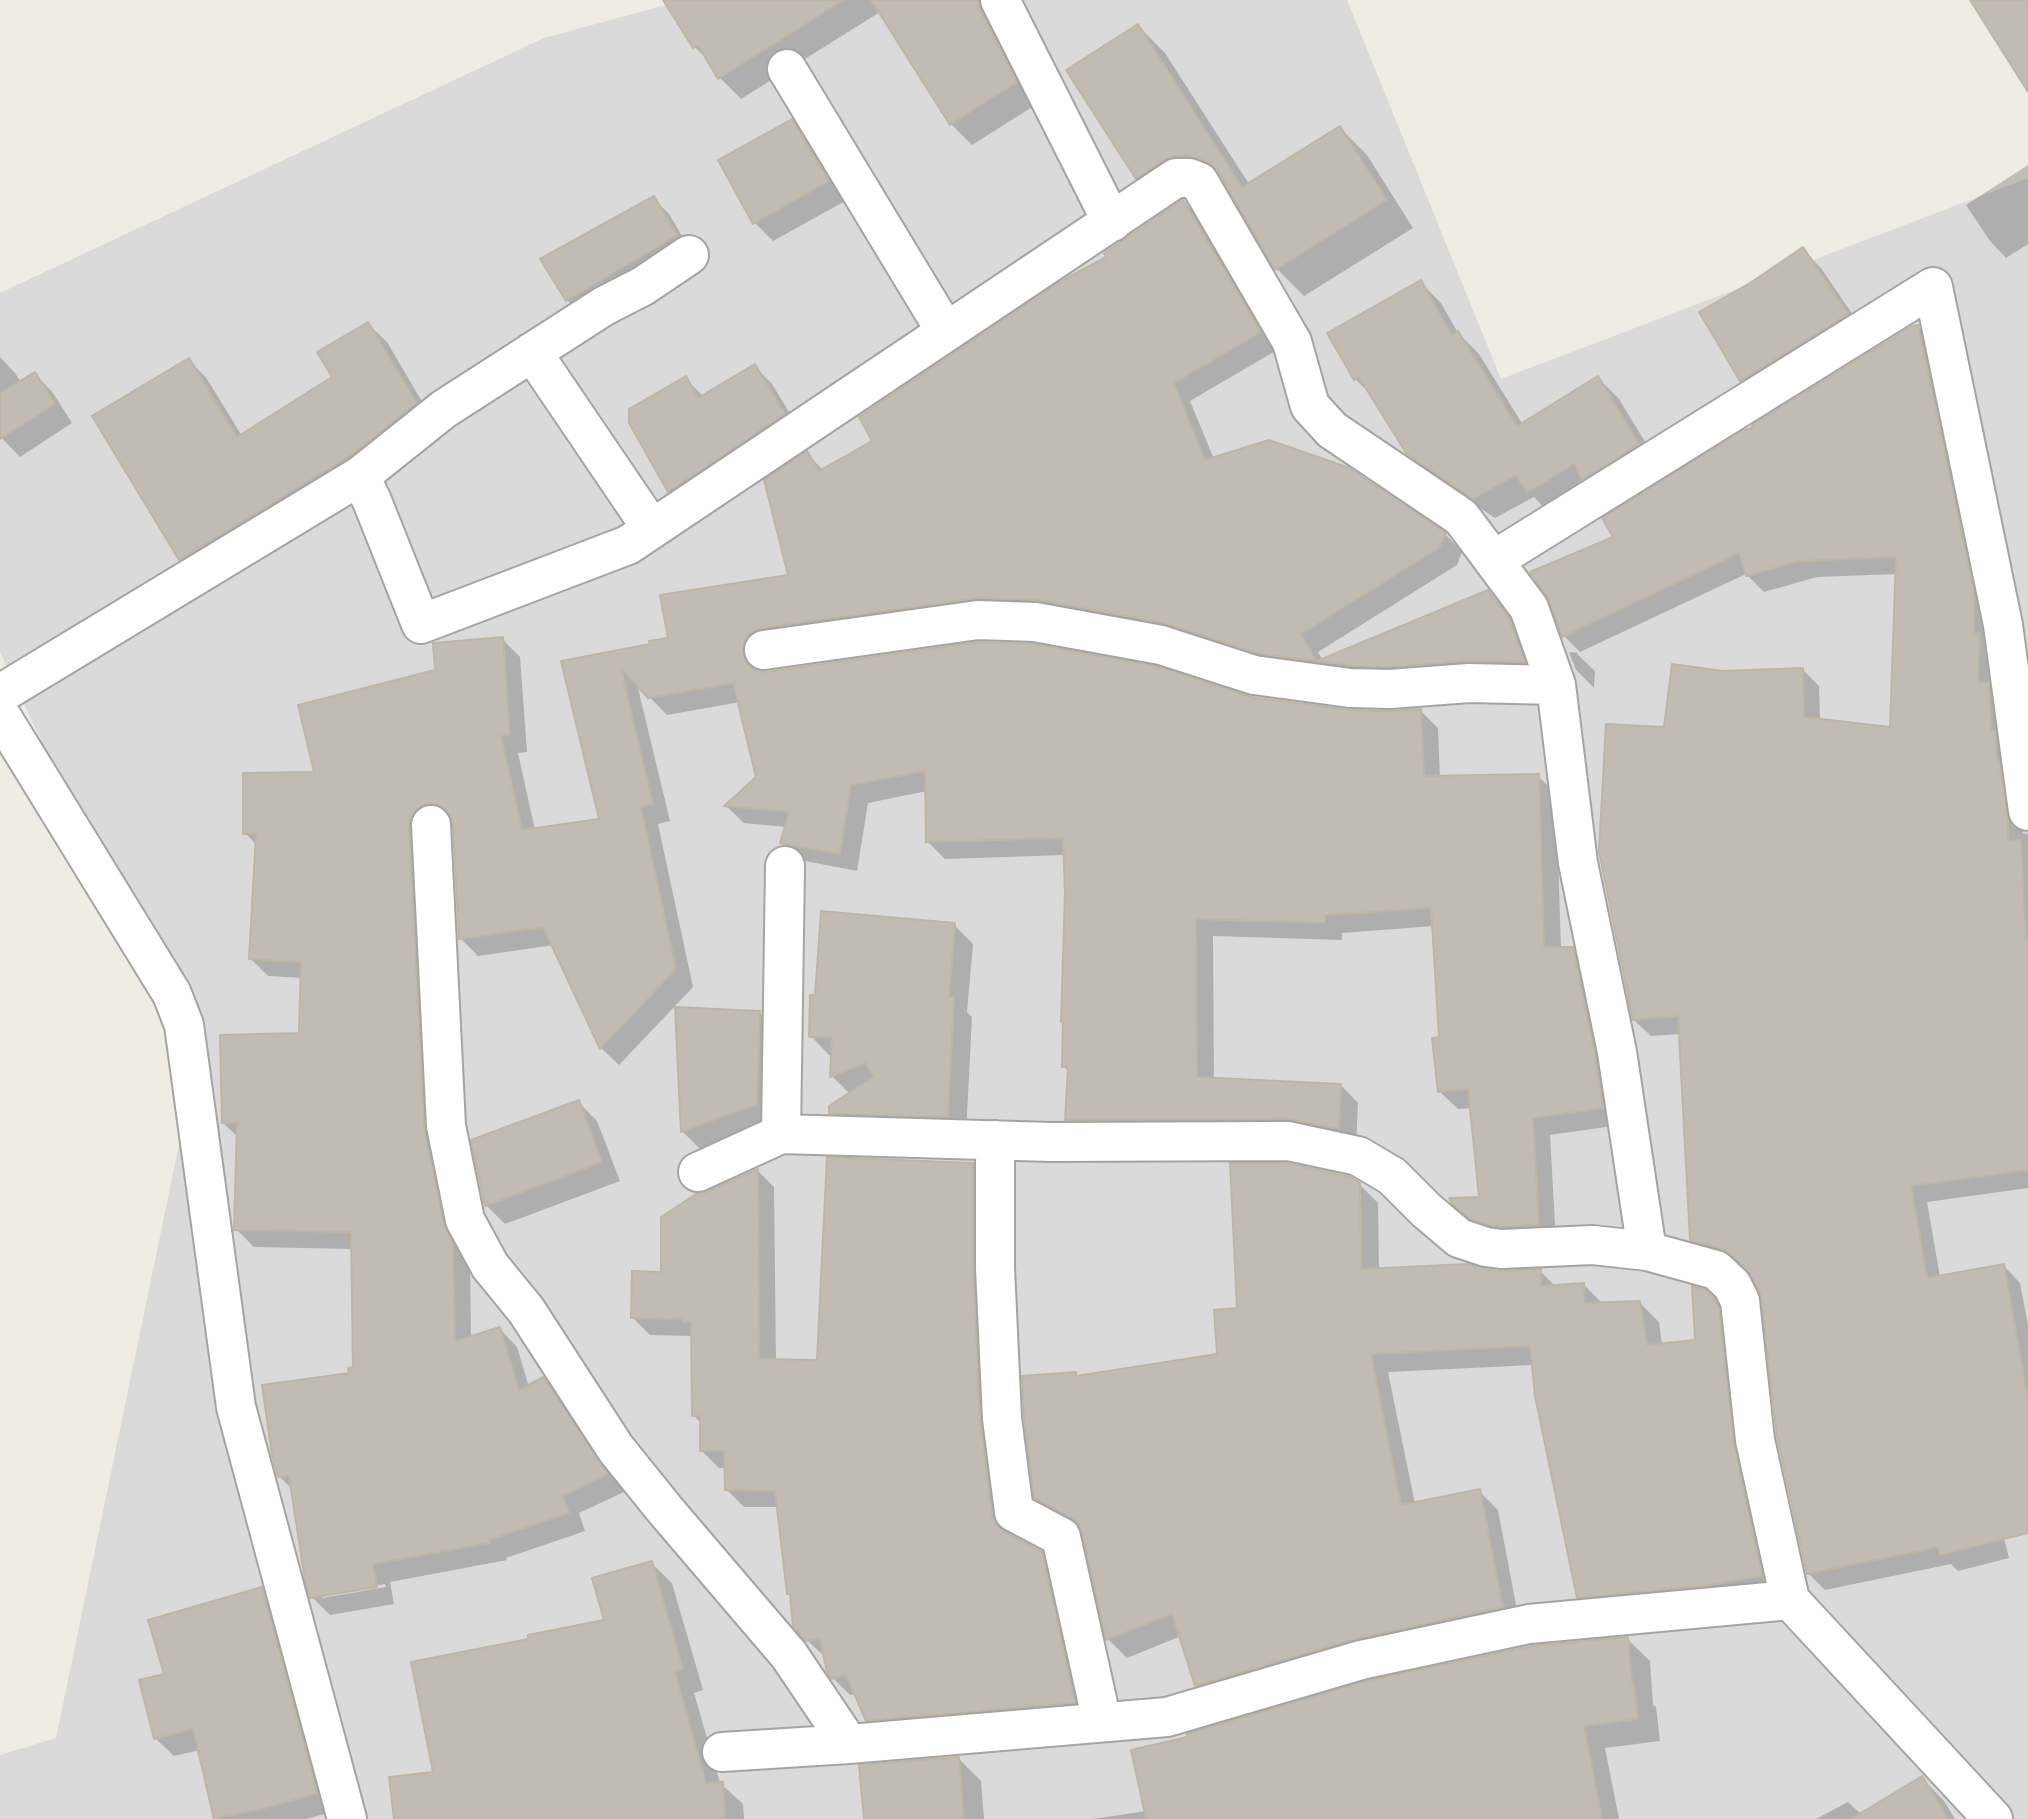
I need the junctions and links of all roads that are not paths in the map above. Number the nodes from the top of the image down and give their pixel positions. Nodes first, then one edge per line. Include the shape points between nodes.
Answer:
1 (1000, 0) edge
2 (787, 69) dead end
3 (1112, 222) junction
4 (689, 256) dead end
5 (946, 332) junction
6 (533, 352) junction
7 (360, 476) junction
8 (652, 529) junction
9 (1494, 560) junction
10 (764, 650) dead end
11 (1556, 685) junction
12 (0, 694) edge
13 (0, 714) edge
14 (2028, 811) edge
15 (431, 825) dead end
16 (785, 866) dead end
17 (781, 1134) junction
18 (995, 1140) junction
19 (698, 1172) dead end
20 (1647, 1251) junction
21 (1790, 1600) junction
22 (1102, 1723) junction
23 (849, 1744) junction
24 (722, 1752) dead end
25 (347, 1819) edge
26 (1993, 1819) edge

1 - 3 street
2 - 5 street
3 - 5 street
3 - 9 street via 1176,178 1199,182 1292,342 1310,406 1332,430 1461,517
4 - 6 street
5 - 8 street
6 - 7 street via 444,409
6 - 8 street
7 - 8 street via 421,624 628,545
7 - 12 street
9 - 11 street via 1529,608
9 - 14 street via 1933,287 2003,625
10 - 11 street via 978,621 1035,622 1161,645 1254,675 1350,688
11 - 20 street via 1578,863 1617,1052
13 - 25 street via 172,994 184,1025 236,1407
15 - 23 street via 446,1126 465,1220 490,1266 526,1310 616,1449 789,1655
16 - 17 street
17 - 18 street
17 - 19 street
18 - 20 street via 1288,1141 1358,1156 1392,1176 1459,1238 1486,1247 1593,1245
18 - 22 street via 1002,1418 1014,1511 1061,1537
20 - 21 street via 1716,1270 1740,1301 1755,1440
21 - 22 street via 1530,1624 1361,1660 1167,1717
21 - 26 street
22 - 23 street
23 - 24 street

